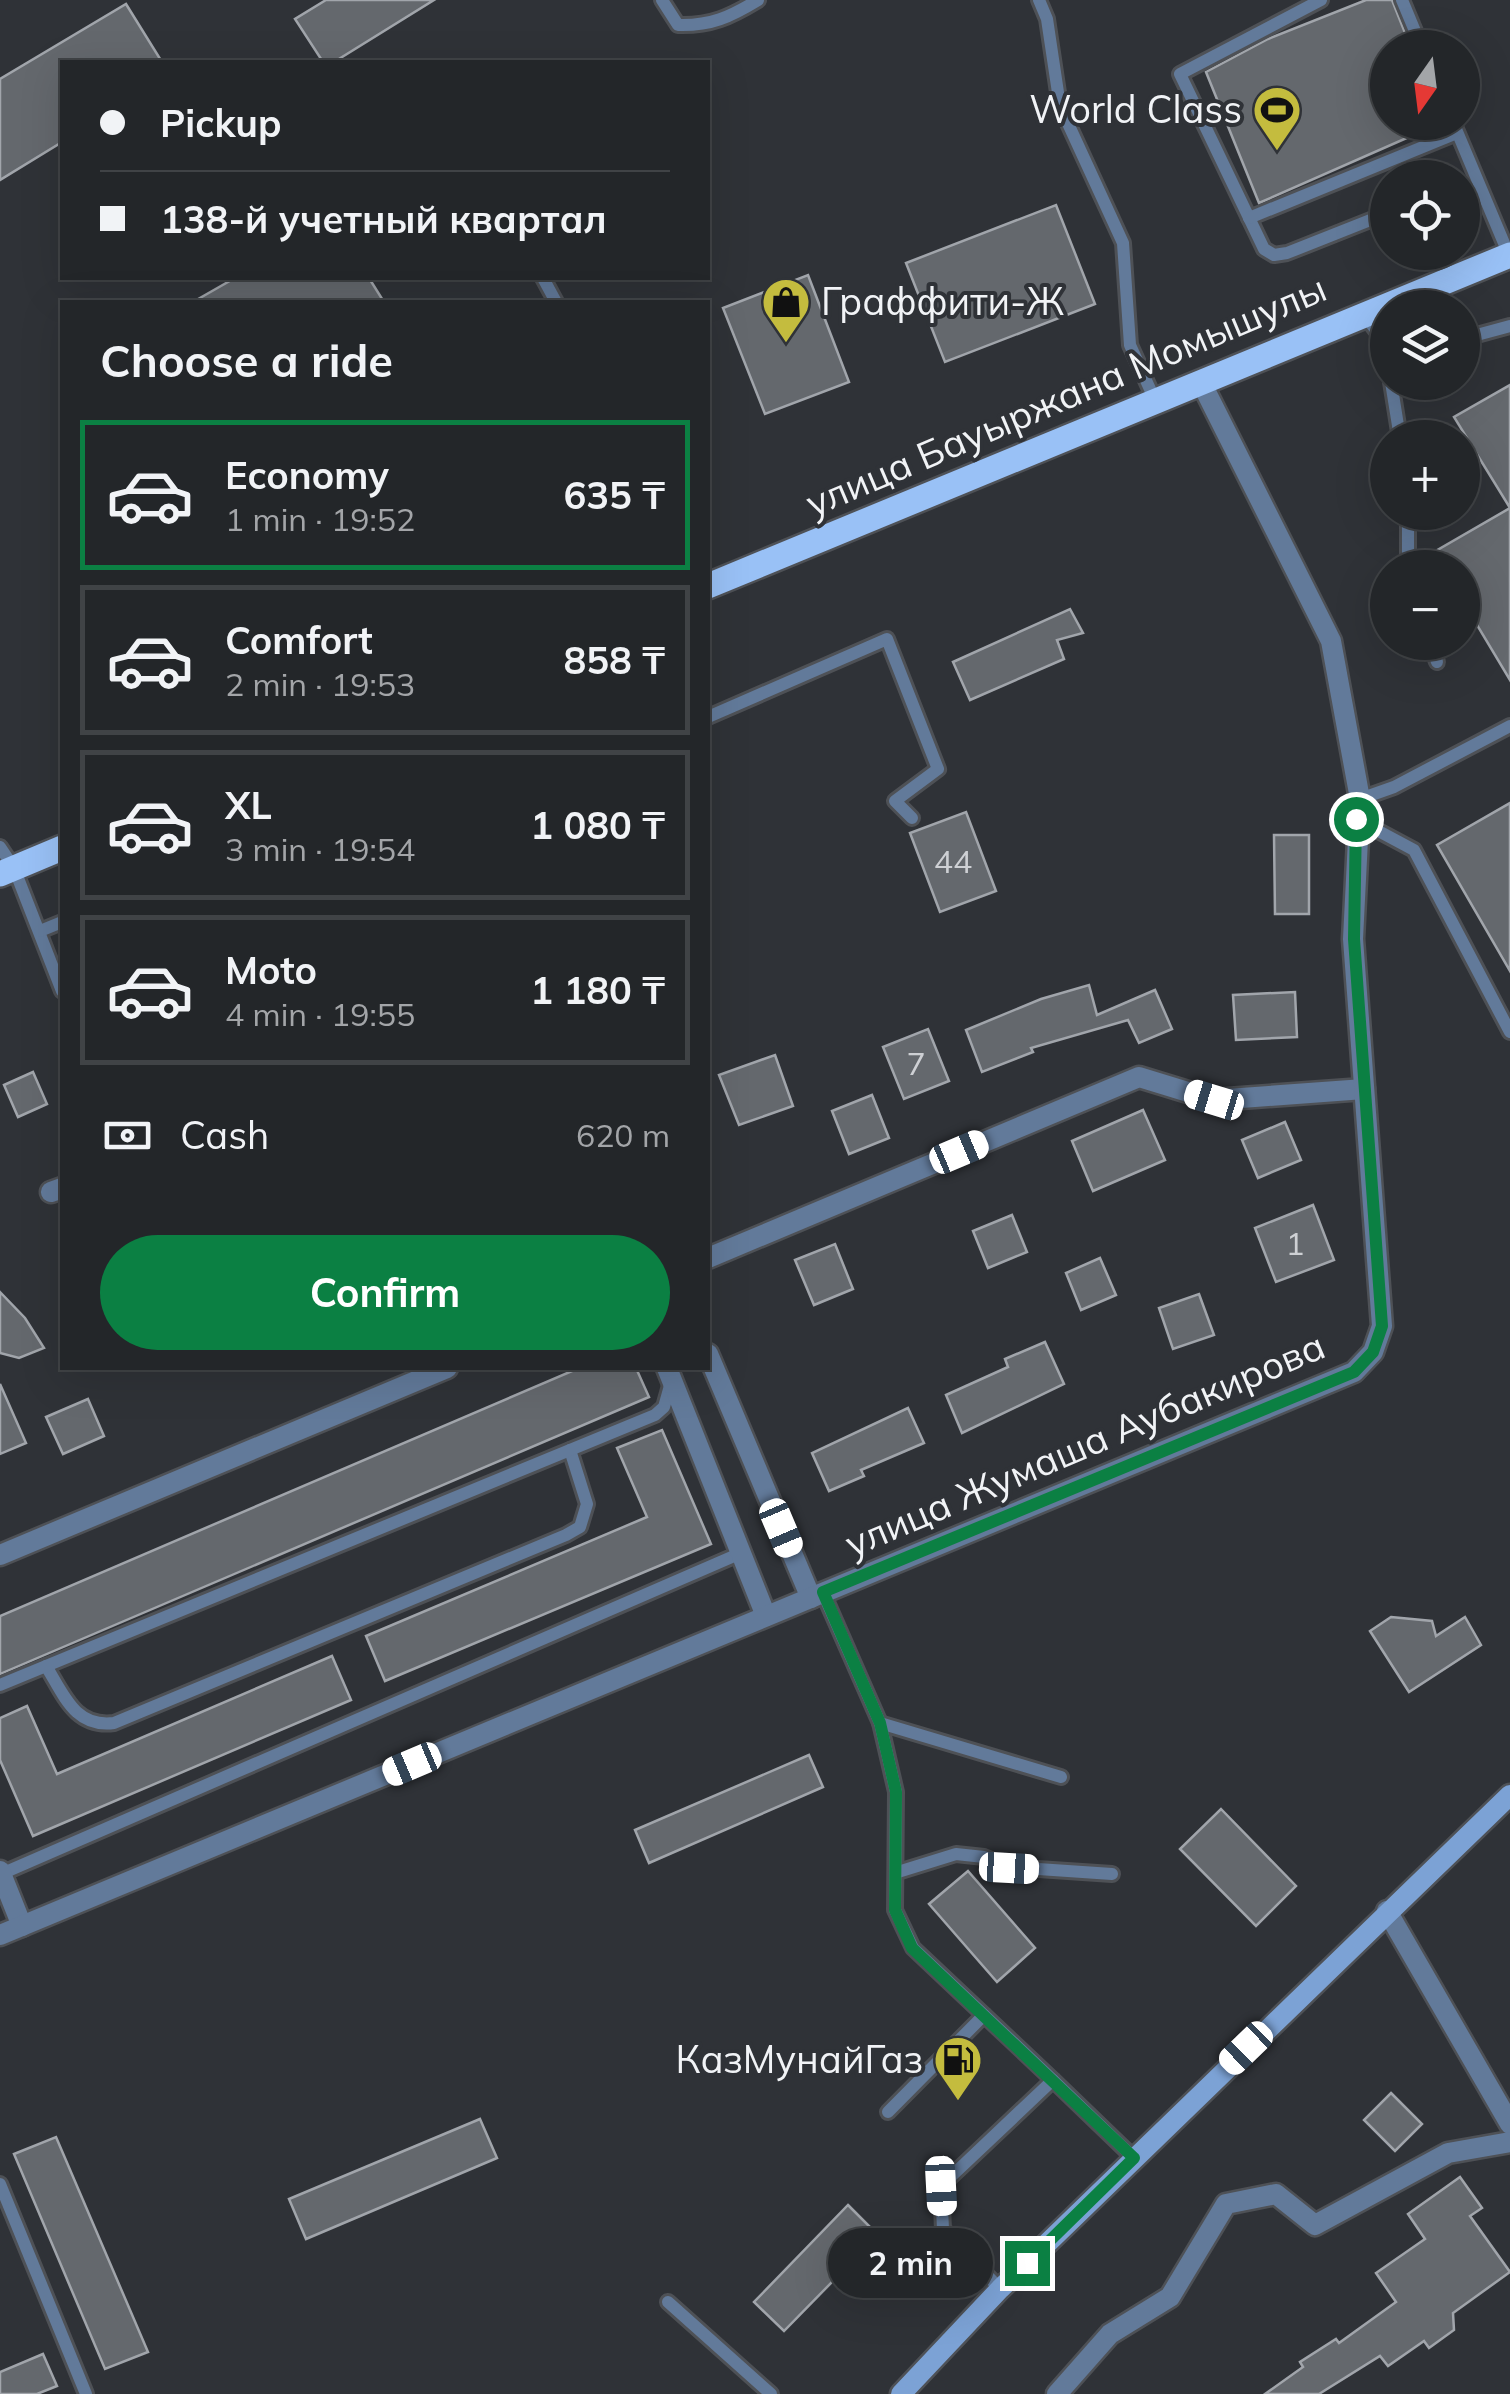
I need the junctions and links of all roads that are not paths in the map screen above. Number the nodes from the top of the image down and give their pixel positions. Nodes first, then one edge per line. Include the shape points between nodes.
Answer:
1 (662, 0) edge
2 (758, 0) edge
3 (1039, 0) edge
4 (1321, 0) edge
5 (1402, 0) edge
6 (1414, 30) edge
7 (1428, 140) edge
8 (1480, 202) edge
9 (1249, 218) junction
10 (1370, 220) edge
11 (1510, 255) edge
12 (1362, 314) junction
13 (1370, 324) edge
14 (1510, 326) edge
15 (1480, 334) edge
16 (1201, 382) junction
17 (1154, 398) junction
18 (710, 585) edge
19 (710, 716) edge
20 (1510, 726) edge
21 (1358, 809) junction
22 (912, 818) dead end
23 (60, 849) edge
24 (5, 863) edge
25 (60, 923) edge
26 (40, 932) junction
27 (60, 987) edge
28 (1510, 1032) edge
29 (1364, 1089) junction
30 (710, 1257) edge
31 (710, 1358) edge
32 (442, 1370) edge
33 (669, 1374) edge
34 (570, 1450) junction
35 (741, 1553) junction
36 (0, 1555) edge
37 (817, 1595) junction
38 (766, 1616) junction
39 (46, 1666) junction
40 (0, 1685) edge
41 (880, 1723) junction
42 (1061, 1777) dead end
43 (1510, 1794) edge
44 (1, 1872) edge
45 (898, 1872) junction
46 (1112, 1874) dead end
47 (1387, 1911) junction
48 (22, 1926) junction
49 (0, 1935) edge
50 (984, 2015) junction
51 (1053, 2080) junction
52 (888, 2112) dead end
53 (1510, 2124) edge
54 (1510, 2142) edge
55 (1134, 2158) junction
56 (0, 2184) edge
57 (1000, 2289) junction
58 (668, 2302) dead end
59 (86, 2394) edge
60 (771, 2394) edge
61 (901, 2394) edge
62 (1057, 2394) edge

1 - 2 lane via 678,25 704,26
3 - 17 lane via 1048,19 1060,106 1123,242 1130,346
4 - 9 lane via 1180,74
5 - 6 lane
7 - 9 lane
8 - 11 lane
9 - 10 lane via 1264,250 1274,255
11 - 12 main road, улица Бауыржана Момышулы
12 - 13 lane
12 - 16 main road, улица Бауыржана Момышулы
14 - 15 lane
16 - 17 main road, улица Бауыржана Момышулы
16 - 21 street, улица Жумаша Аубакирова via 1331,641
17 - 18 main road, улица Бауыржана Момышулы
19 - 22 lane via 888,639 938,770 895,801
20 - 21 lane
21 - 28 lane via 1414,850
21 - 29 street, улица Жумаша Аубакирова via 1354,939
23 - 24 main road
24 - 26 lane
25 - 26 lane
26 - 27 lane
29 - 30 street via 1214,1100 1139,1077
29 - 37 street, улица Жумаша Аубакирова via 1382,1326 1373,1352 1354,1372
31 - 37 street
32 - 36 street
33 - 34 lane via 664,1407 655,1415
33 - 35 street
34 - 39 lane
34 - 39 lane via 587,1504 580,1526 566,1535 114,1722 85,1721 74,1712
35 - 38 street
35 - 44 lane
37 - 38 street, улица Жумаша Аубакирова
37 - 41 lane
38 - 48 street, улица Жумаша Аубакирова
39 - 40 lane
41 - 42 lane
41 - 45 lane via 896,1792
43 - 47 main road
44 - 48 street
45 - 46 lane via 956,1854 1009,1868
45 - 50 lane via 895,1910 912,1948
47 - 53 street
47 - 55 main road
48 - 49 street, улица Жумаша Аубакирова
50 - 51 lane
50 - 52 lane
51 - 55 lane
51 - 57 lane via 941,2186 943,2228
54 - 62 street via 1448,2153 1315,2225 1276,2194 1226,2204 1170,2296 1110,2334
55 - 57 main road
56 - 59 lane
57 - 61 main road
58 - 60 lane

